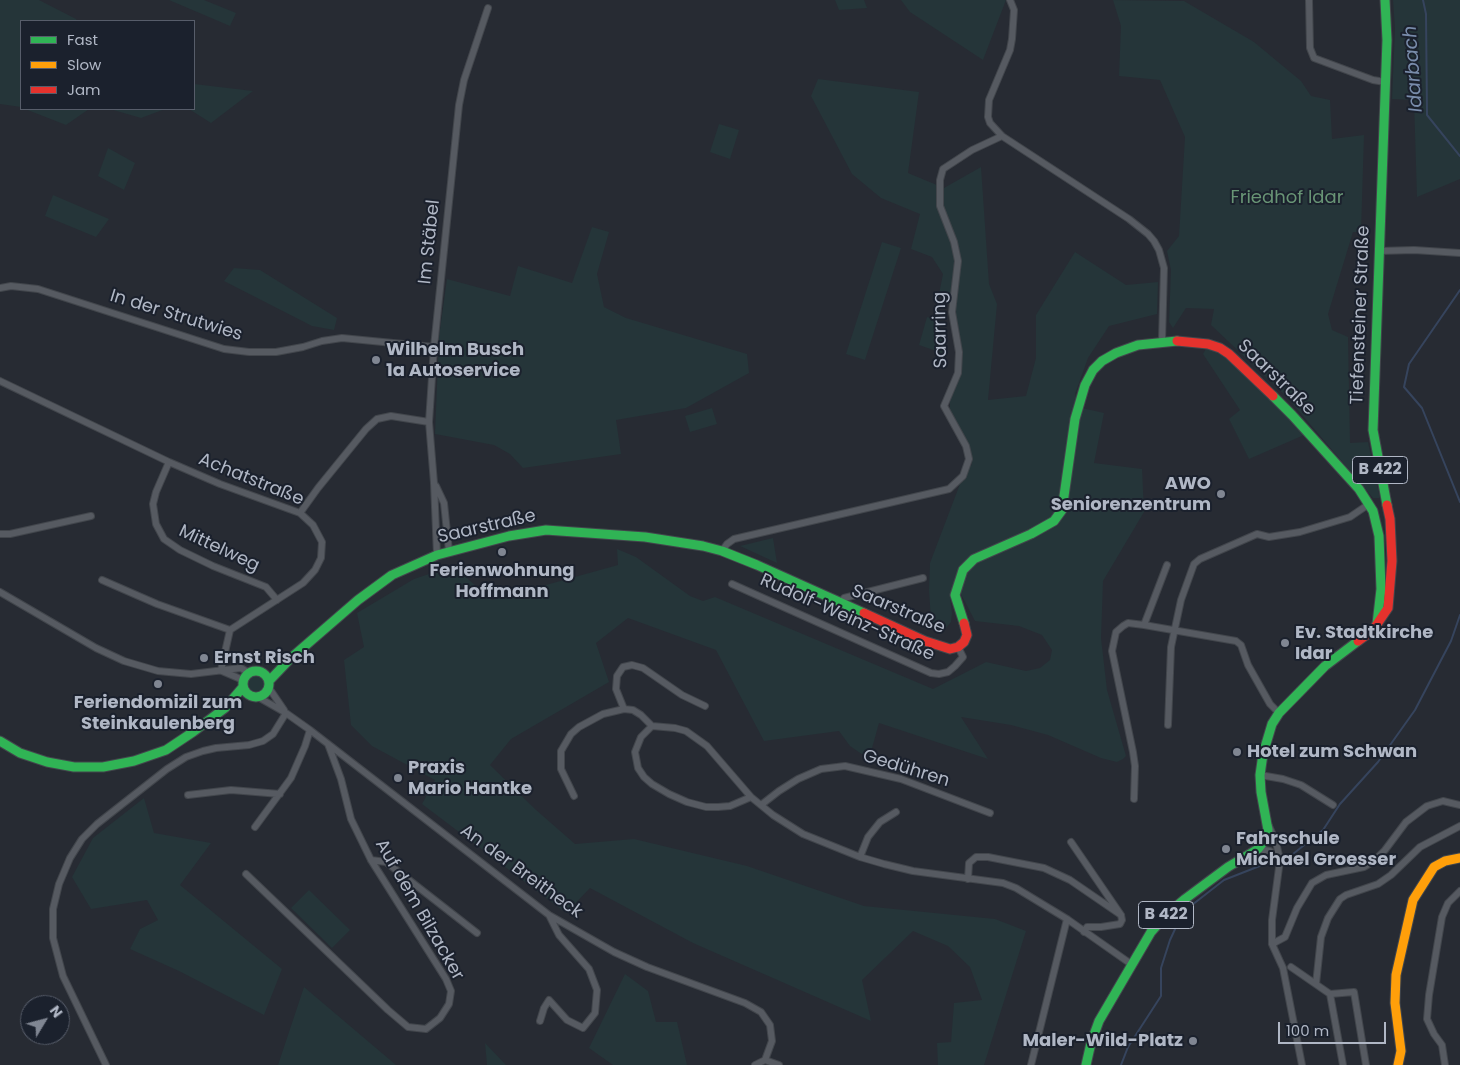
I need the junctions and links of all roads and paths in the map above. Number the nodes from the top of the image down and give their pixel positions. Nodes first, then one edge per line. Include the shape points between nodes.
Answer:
1 (1010, 0) edge
2 (1309, 0) edge
3 (1385, 0) edge
4 (488, 8) dead end
5 (1385, 82) junction
6 (1002, 136) junction
7 (1379, 251) junction
8 (1460, 253) edge
9 (0, 288) edge
10 (1162, 341) junction
11 (434, 347) junction
12 (0, 381) edge
13 (429, 422) junction
14 (170, 462) junction
15 (434, 483) junction
16 (1369, 504) junction
17 (300, 513) junction
18 (91, 516) dead end
19 (0, 534) edge
20 (449, 551) junction
21 (722, 551) junction
22 (437, 555) junction
23 (1167, 565) dead end
24 (923, 578) dead end
25 (102, 580) dead end
26 (732, 584) dead end
27 (0, 592) edge
28 (277, 600) junction
29 (841, 603) junction
30 (1144, 625) junction
31 (1376, 627) junction
32 (230, 630) junction
33 (1174, 630) junction
34 (958, 647) junction
35 (290, 658) junction
36 (221, 670) junction
37 (262, 672) junction
38 (245, 680) junction
39 (269, 685) junction
40 (255, 697) junction
41 (705, 706) dead end
42 (225, 708) junction
43 (624, 709) junction
44 (286, 713) junction
45 (1279, 713) junction
46 (1168, 725) dead end
47 (652, 726) junction
48 (310, 730) junction
49 (0, 741) edge
50 (327, 743) junction
51 (1260, 775) junction
52 (280, 794) junction
53 (188, 795) dead end
54 (574, 796) dead end
55 (751, 797) junction
56 (1134, 800) dead end
57 (761, 805) junction
58 (1333, 805) dead end
59 (1460, 805) edge
60 (896, 812) dead end
61 (990, 813) dead end
62 (1267, 822) junction
63 (1460, 826) edge
64 (255, 827) dead end
65 (1071, 842) dead end
66 (1258, 849) junction
67 (860, 857) junction
68 (1460, 858) edge
69 (371, 860) junction
70 (1279, 865) junction
71 (246, 874) dead end
72 (968, 879) junction
73 (1460, 890) edge
74 (549, 915) junction
75 (1121, 915) junction
76 (1067, 919) junction
77 (1084, 932) junction
78 (477, 933) dead end
79 (1273, 947) junction
80 (1131, 964) junction
81 (1291, 967) dead end
82 (1316, 984) junction
83 (1330, 994) junction
84 (540, 1021) dead end
85 (765, 1060) junction
86 (106, 1065) edge
87 (755, 1065) edge
88 (779, 1065) edge
89 (1031, 1065) edge
90 (1086, 1065) edge
91 (1302, 1065) edge
92 (1343, 1065) edge
93 (1366, 1065) edge
94 (1398, 1065) edge
95 (1445, 1065) edge

1 - 6 street via 1014,10 1010,50 988,108 990,123
2 - 5 street via 1310,48 1314,58
3 - 5 street, Tiefensteiner Straße / B 422
4 - 11 street, Im Stäbel via 459,105
5 - 7 street, Tiefensteiner Straße / B 422
6 - 10 street via 1129,219 1154,241 1164,268
6 - 21 street, Saarring via 943,169 940,180 940,206 958,261 952,312 959,352 958,373 944,406 966,446 969,459 963,476 949,490 734,539
7 - 8 street
7 - 31 street, Tiefensteiner Straße / B 422 via 1373,430 1390,519 1392,561 1389,604
9 - 11 street, In der Strutwies via 38,289 224,349 276,352 342,338
10 - 16 street, Saarstraße via 1208,344 1229,354 1322,446
10 - 34 street, Saarstraße via 1138,345 1096,365 1088,377 1075,419 1062,510 1054,521 974,559 962,570 955,595 967,635
11 - 13 street, Im Stäbel
12 - 14 street, Achatstraße
13 - 15 street, Im Stäbel
13 - 17 street via 391,416 377,419
14 - 17 street, Achatstraße
14 - 28 street, Mittelweg via 153,504 156,524 164,539 212,566 266,587
15 - 20 street, Im Stäbel via 444,503
15 - 22 street, Im Stäbel
16 - 31 street, Saarstraße via 1376,521 1380,564 1381,597
16 - 33 street via 1350,517 1291,534 1269,537 1257,534 1200,559 1194,564
17 - 28 street, Achatstraße via 313,525 322,542 321,558 303,583
18 - 19 street
20 - 21 street, Saarstraße via 546,530 645,537
20 - 22 street, Saarstraße
21 - 29 street, Saarstraße
22 - 35 street, Saarstraße via 392,575
23 - 30 street
24 - 29 street via 844,598
25 - 32 street
26 - 34 street, Rudolf-Weinz-Straße via 931,673 948,672 955,666 963,657
27 - 36 street via 124,661 158,671 191,674
28 - 32 street, Achatstraße
29 - 34 street, Saarstraße via 939,647
30 - 33 street
30 - 56 street via 1122,626 1116,632 1112,651 1133,752
31 - 45 street, B 422 via 1325,666
32 - 36 street
33 - 45 street via 1239,643 1253,676
33 - 46 street
35 - 37 street, Saarstraße
35 - 39 street, Saarstraße
36 - 38 street via 241,668
37 - 38 street via 256,671
37 - 39 street
38 - 40 street via 246,693
38 - 42 street
39 - 40 street via 265,694
39 - 44 street, An der Breitheck
40 - 42 street via 245,698
40 - 44 street, An der Breitheck
41 - 43 street via 682,695 643,668 632,665 623,667 616,676 616,689
42 - 49 street via 166,750 103,767 74,767 47,762 20,753
43 - 47 street via 633,710
43 - 54 street via 590,720 566,741 561,769
44 - 48 street, An der Breitheck
44 - 86 street via 273,734 263,742 203,751 167,769 97,824 70,858 53,909 53,938 64,976
45 - 51 street, B 422 via 1268,736
47 - 55 street via 675,728 697,738
47 - 55 street via 641,737 635,752 638,768 652,784 687,802 706,807 730,806
48 - 50 street, An der Breitheck
48 - 52 street via 291,778
50 - 69 street, Auf dem Bilzacker via 341,779 351,819
50 - 74 street, An der Breitheck
51 - 58 street via 1301,785
51 - 62 street, B 422
52 - 53 street via 232,790
52 - 64 street
55 - 57 street
57 - 61 street, Gedühren via 798,779 821,769 844,766 901,779
57 - 67 street via 803,834
59 - 79 street via 1443,801 1427,806 1406,822 1374,861 1364,867 1326,875 1312,883 1285,937
60 - 67 street via 880,822 868,837
62 - 66 street, B 422 via 1267,837
62 - 70 street via 1278,848
63 - 82 street via 1420,847 1378,884 1340,899 1321,937
65 - 75 street
66 - 70 street via 1270,851
66 - 80 street, B 422 via 1228,867 1166,915
67 - 72 street via 913,871
68 - 94 street via 1434,867 1412,906 1396,975 1394,1003 1401,1051
69 - 71 street, Auf dem Bilzacker via 451,991 449,1004 440,1018 426,1029 408,1026 388,1010
69 - 78 street via 386,862
70 - 79 street via 1272,920
72 - 75 street via 969,863 976,857 1044,868 1070,880
72 - 76 street via 1016,888
73 - 95 street via 1448,903 1442,917 1429,995 1427,1019 1442,1046
74 - 84 street via 559,935 589,969 597,990 595,1013 583,1028 567,1020 549,1000
74 - 85 street, An der Breitheck via 622,956 761,1012 770,1025 772,1041
75 - 77 street via 1120,924 1088,927
76 - 77 street
76 - 89 street
77 - 80 street
79 - 91 street via 1283,968
80 - 90 street, B 422 via 1099,1021
81 - 82 street
82 - 83 street
83 - 92 street
83 - 93 street via 1354,992
85 - 87 street
85 - 88 street

